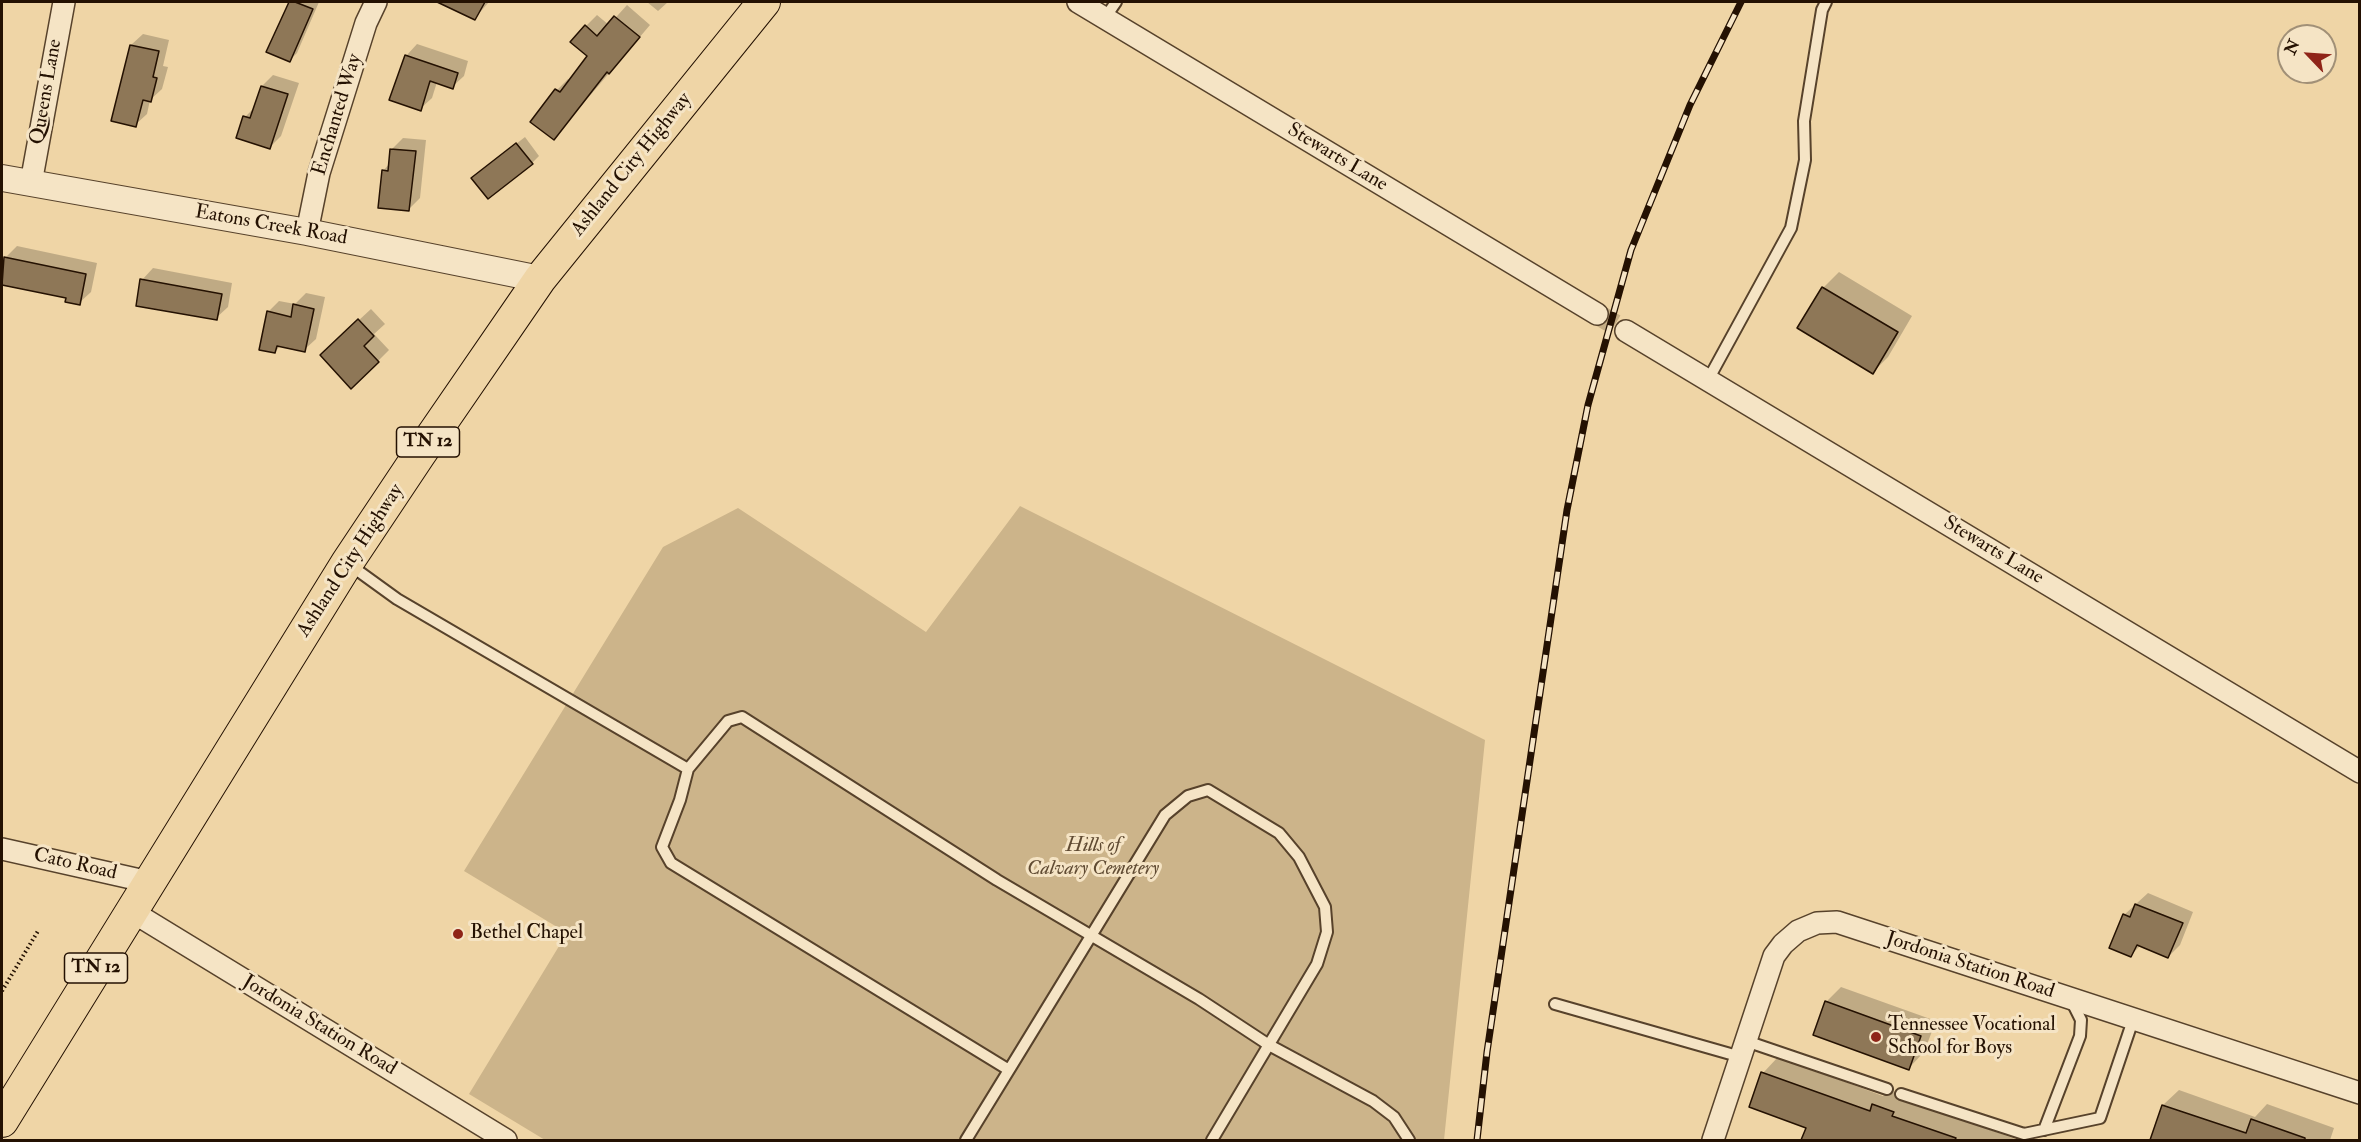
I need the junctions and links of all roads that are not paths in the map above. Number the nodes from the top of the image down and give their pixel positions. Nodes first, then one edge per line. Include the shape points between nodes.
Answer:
1 (64, 2) edge
2 (376, 2) edge
3 (764, 2) edge
4 (1078, 2) edge
5 (1826, 2) edge
6 (1111, 10) edge
7 (2, 178) edge
8 (31, 183) junction
9 (307, 231) junction
10 (540, 279) junction
11 (1597, 314) tunnel mouth
12 (1626, 331) tunnel mouth
13 (1708, 380) junction
14 (347, 563) junction
15 (688, 769) junction
16 (2360, 772) edge
17 (2, 849) edge
18 (149, 882) junction
19 (131, 911) junction
20 (1092, 936) junction
21 (2071, 999) junction
22 (1555, 1004) dead end
23 (2133, 1020) junction
24 (1269, 1045) junction
25 (1744, 1049) junction
26 (1009, 1070) junction
27 (1887, 1089) dead end
28 (1901, 1094) dead end
29 (2360, 1094) edge
30 (2, 1121) edge
31 (2044, 1130) junction
32 (506, 1140) edge
33 (966, 1140) edge
34 (1212, 1140) edge
35 (1409, 1140) edge
36 (1713, 1140) edge

1 - 8 street, Queens Lane
2 - 9 street, Enchanted Way via 319,173
3 - 10 main road, Ashland City Highway / TN 12
4 - 6 street, Stewarts Lane
5 - 13 lane via 1804,121 1805,160 1791,228
6 - 11 street, Stewarts Lane
7 - 8 street, Eatons Creek Road
8 - 9 street, Eatons Creek Road
9 - 10 street, Eatons Creek Road
10 - 14 main road, Ashland City Highway / TN 12
12 - 13 street, Stewarts Lane
13 - 16 street, Stewarts Lane
14 - 15 lane via 397,599
14 - 18 main road, Ashland City Highway / TN 12
15 - 20 lane via 728,721 742,717
15 - 26 lane via 662,847 671,863
17 - 18 street, Cato Road
18 - 19 main road, Ashland City Highway / TN 12
19 - 30 main road, Ashland City Highway / TN 12
19 - 32 street, Jordonia Station Road
20 - 24 lane
20 - 24 lane via 1165,815 1188,796 1208,790 1279,833 1299,857 1324,907 1327,933 1317,964
20 - 26 lane
21 - 23 street, Jordonia Station Road
21 - 25 street, Jordonia Station Road via 1837,922 1817,923 1798,931 1774,956
21 - 31 lane via 2080,1020 2080,1036
22 - 25 lane
23 - 29 street, Jordonia Station Road
23 - 31 lane via 2100,1119
24 - 34 lane
24 - 35 lane via 1373,1101 1394,1117
25 - 27 lane
25 - 36 street, Jordonia Station Road
26 - 33 lane
28 - 31 lane via 2024,1134

